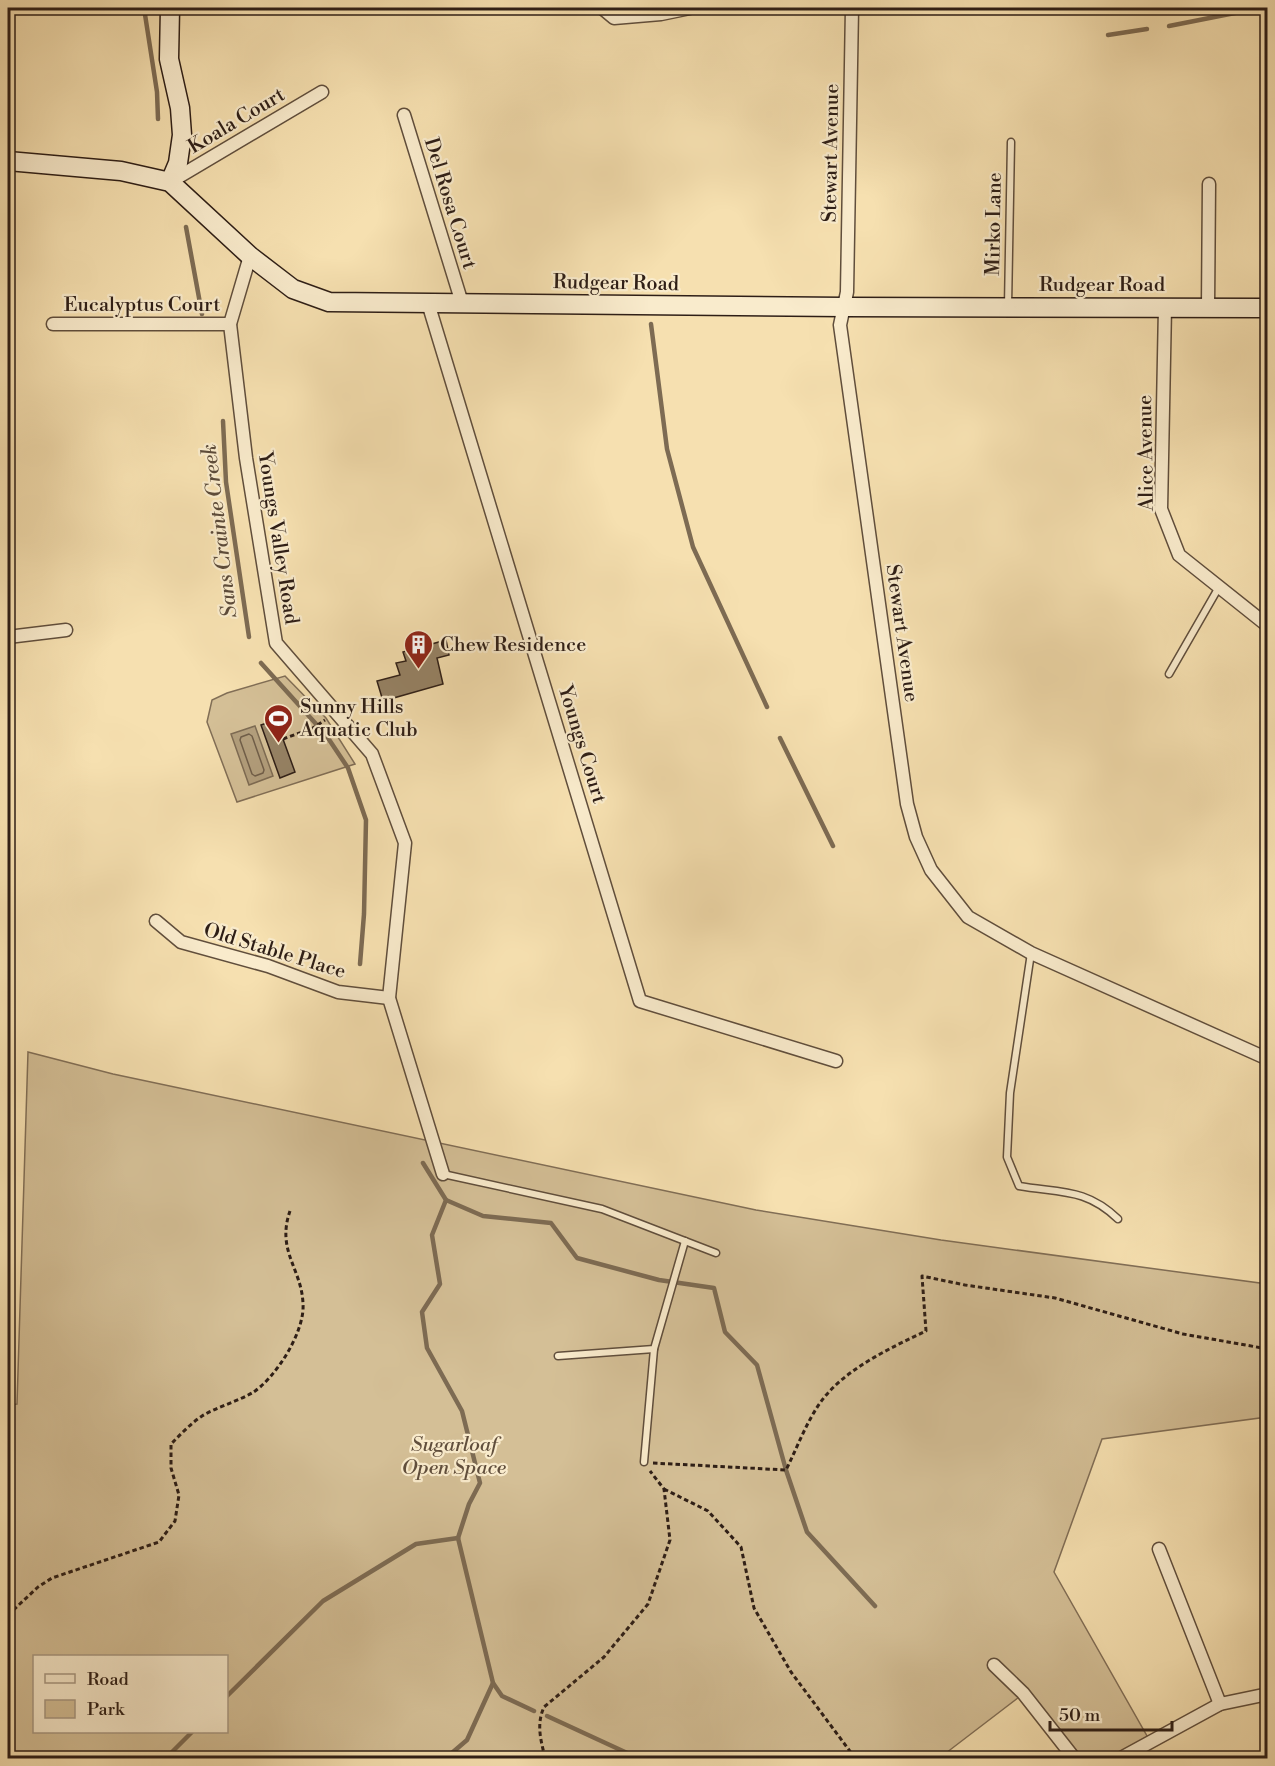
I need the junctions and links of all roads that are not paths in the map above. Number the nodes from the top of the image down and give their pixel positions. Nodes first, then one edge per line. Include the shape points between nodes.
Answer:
1 (170, 8) edge
2 (602, 8) edge
3 (690, 8) edge
4 (852, 8) edge
5 (322, 92) dead end
6 (404, 115) dead end
7 (1011, 142) dead end
8 (8, 161) edge
9 (170, 182) junction
10 (1209, 184) dead end
11 (250, 256) junction
12 (428, 303) junction
13 (462, 303) junction
14 (844, 307) junction
15 (1008, 307) junction
16 (1165, 307) junction
17 (1208, 307) junction
18 (1268, 308) edge
19 (53, 324) dead end
20 (230, 324) junction
21 (1219, 587) junction
22 (1268, 626) edge
23 (66, 630) dead end
24 (8, 637) edge
25 (1169, 674) dead end
26 (156, 921) dead end
27 (1031, 953) junction
28 (389, 998) junction
29 (1268, 1059) edge
30 (836, 1061) dead end
31 (443, 1174) joint
32 (1118, 1219) dead end
33 (685, 1241) junction
34 (716, 1253) dead end
35 (654, 1349) junction
36 (558, 1356) dead end
37 (644, 1462) road end
38 (1159, 1549) dead end
39 (994, 1665) dead end
40 (1268, 1694) edge
41 (1220, 1704) junction
42 (1074, 1758) edge
43 (1121, 1758) edge

1 - 9 street via 169,59 182,135 178,163
2 - 3 street via 614,18
4 - 14 street, Stewart Avenue
5 - 9 street, Koala Court
6 - 13 street, Del Rosa Court
7 - 15 lane, Mirko Lane
8 - 9 street via 121,171
9 - 11 street, Rudgear Road
10 - 17 street
11 - 12 street, Rudgear Road via 293,289 329,302
11 - 20 street, Youngs Valley Road
12 - 13 street, Rudgear Road
12 - 30 street, Youngs Court via 640,1001
13 - 14 street, Rudgear Road
14 - 15 street, Rudgear Road
14 - 27 street, Stewart Avenue via 840,325 907,804 916,837 931,870 968,917
15 - 16 street, Rudgear Road
16 - 17 street, Rudgear Road
16 - 21 street, Alice Avenue via 1161,509 1179,555
17 - 18 street, Rudgear Road
19 - 20 street, Eucalyptus Court
20 - 28 street, Youngs Valley Road via 246,458 276,643 372,754 405,843
21 - 22 street, Alice Avenue
21 - 25 lane
23 - 24 street
26 - 28 street, Old Stable Place via 181,942 268,966 338,992
27 - 29 street, Stewart Avenue
27 - 32 lane via 1010,1094 1007,1157 1019,1186 1086,1196
28 - 31 street, Youngs Valley Road
31 - 33 lane via 602,1209
33 - 34 lane
33 - 35 lane
35 - 36 lane
35 - 37 lane
38 - 41 street
39 - 42 street via 1023,1694
40 - 41 street
41 - 43 street

